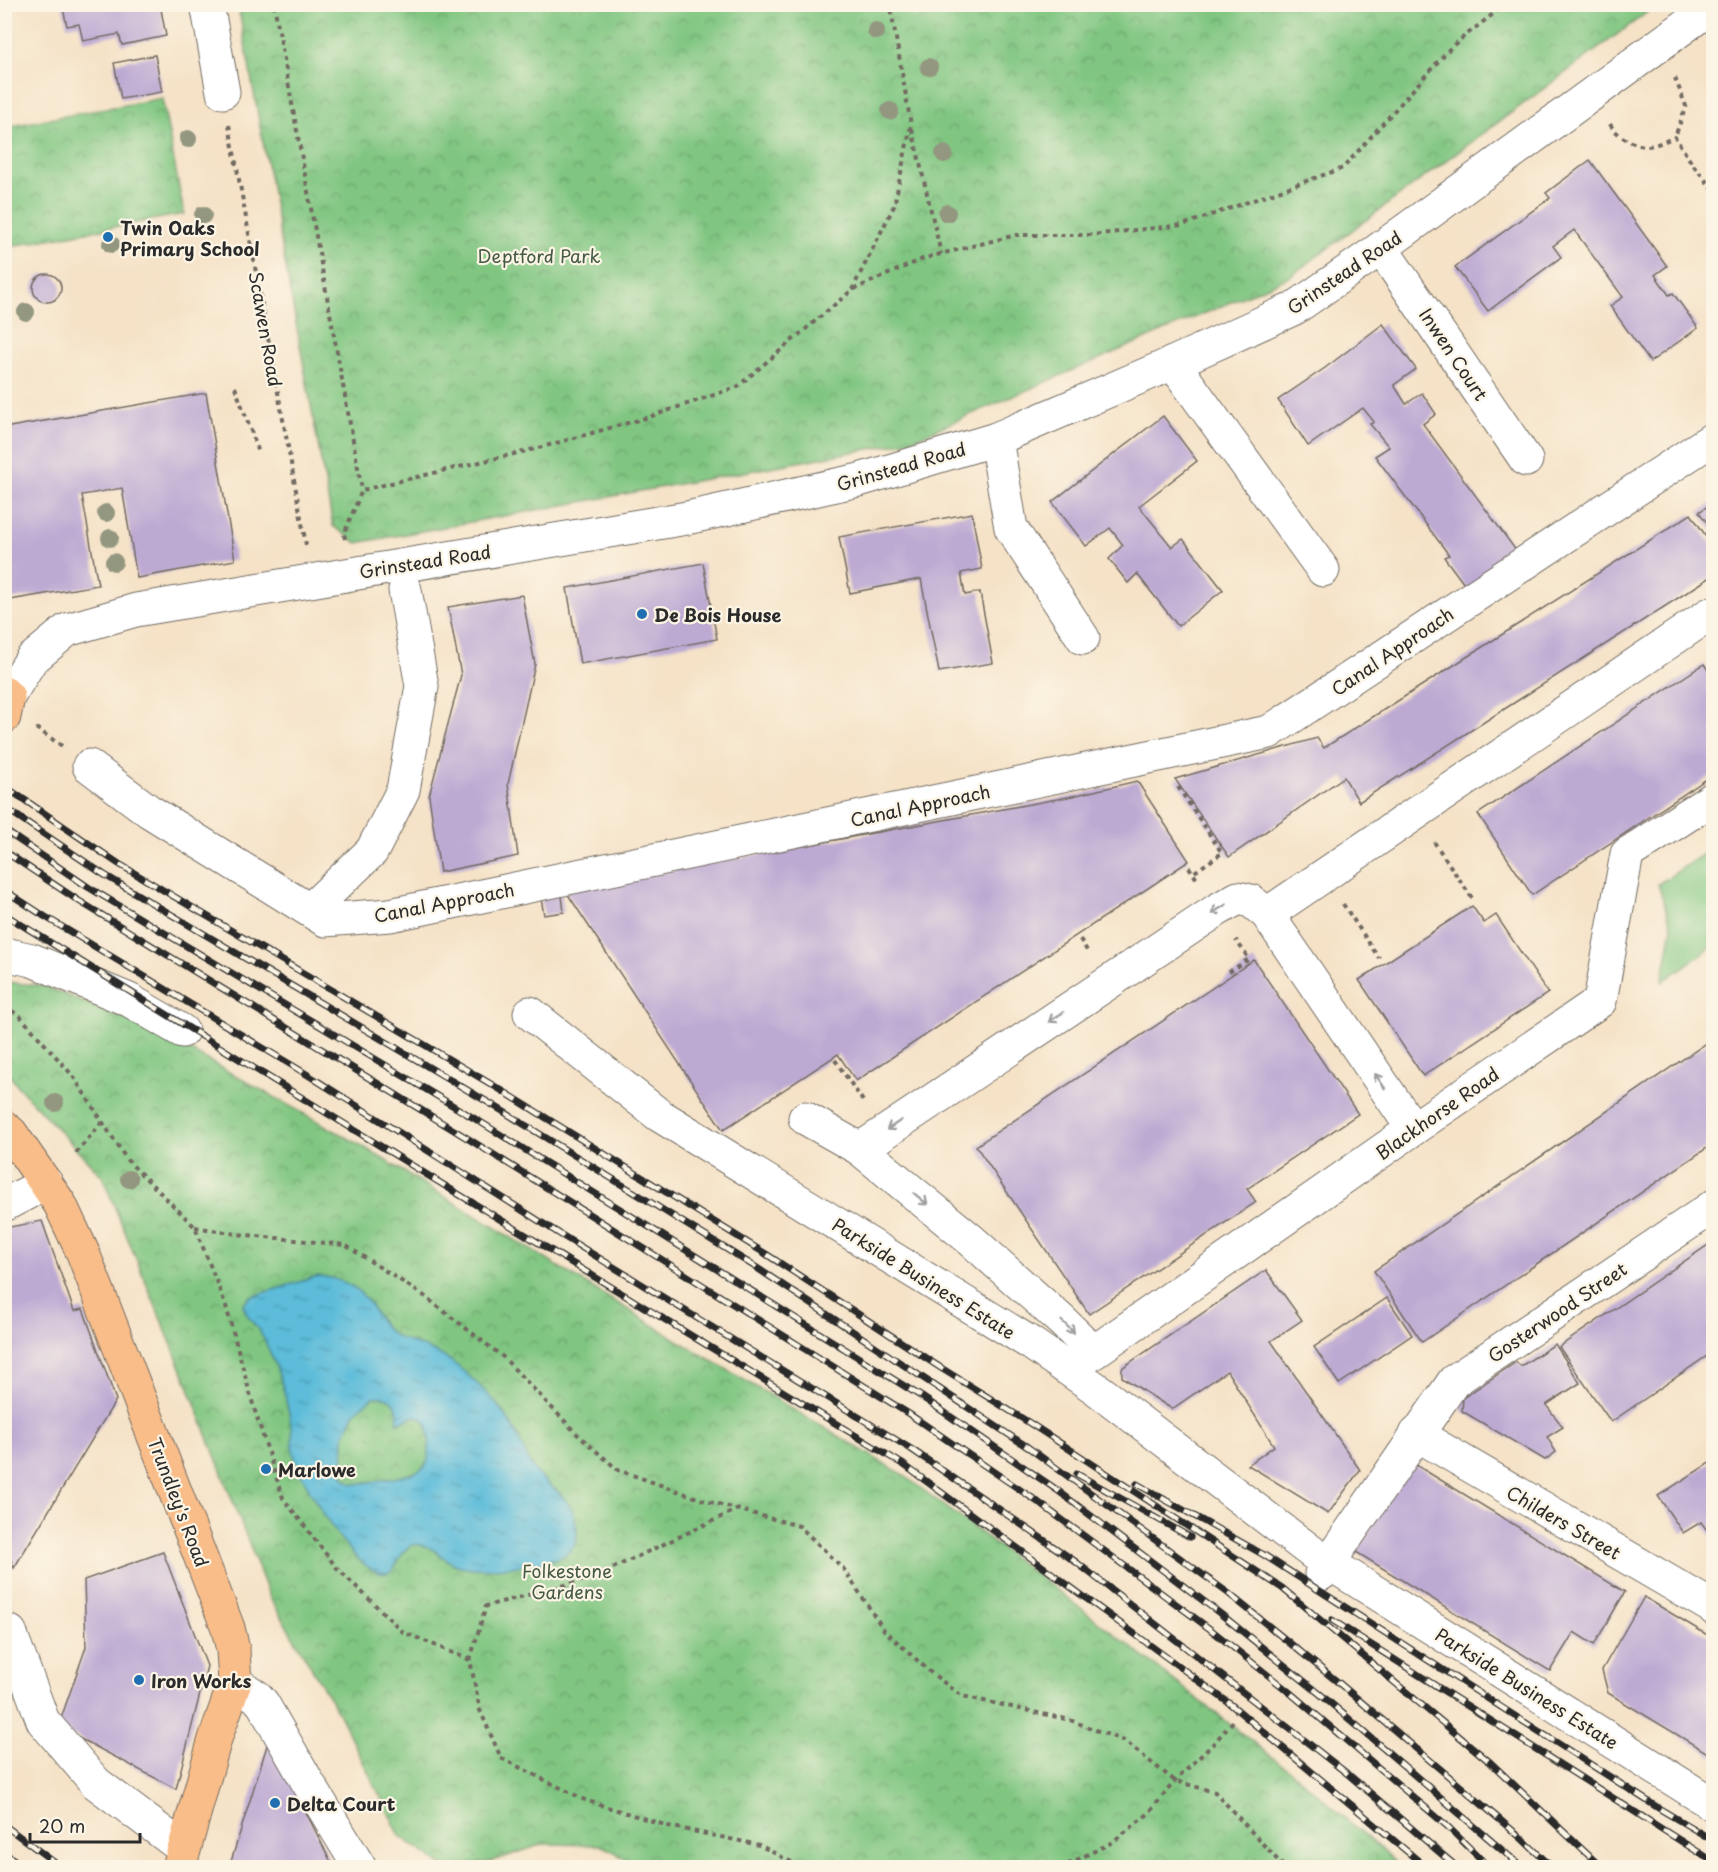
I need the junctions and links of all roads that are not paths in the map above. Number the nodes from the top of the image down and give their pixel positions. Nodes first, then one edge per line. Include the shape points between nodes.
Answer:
1 (207, 4) edge
2 (1713, 5) edge
3 (223, 92) road end
4 (1381, 248) junction
5 (1173, 363) junction
6 (1713, 438) edge
7 (996, 439) junction
8 (1526, 460) dead end
9 (1323, 570) dead end
10 (405, 590) dead end
11 (1713, 620) edge
12 (1083, 638) dead end
13 (6, 703) edge
14 (89, 766) road end
15 (1713, 798) edge
16 (310, 910) junction
17 (1267, 914) junction
18 (4, 954) edge
19 (530, 1013) dead end
20 (182, 1031) dead end
21 (805, 1118) dead end
22 (4, 1127) edge
23 (1413, 1129) junction
24 (860, 1149) junction
25 (46, 1183) junction
26 (4, 1205) edge
27 (1713, 1206) edge
28 (1080, 1360) junction
29 (1416, 1434) junction
30 (1326, 1565) junction
31 (1713, 1608) edge
32 (10, 1632) dead end
33 (235, 1682) junction
34 (1713, 1804) edge
35 (181, 1858) edge
36 (360, 1868) edge

1 - 3 street
2 - 4 street, Grinstead Road
4 - 5 street, Grinstead Road via 1295,308
4 - 8 street, Inwen Court
5 - 7 street, Grinstead Road
5 - 9 street
6 - 16 street, Canal Approach via 1269,732 390,915 325,920
7 - 12 street via 1011,528
7 - 13 street, Grinstead Road via 859,480 687,518 136,610 67,630 31,660
10 - 16 street via 422,686 403,790 372,851
11 - 17 street via 1710,614
14 - 16 street, Canal Approach via 149,811
15 - 23 street, Blackhorse Road via 1627,854 1600,1001
23 -> 17 street
17 -> 24 street via 1251,901 1238,898 1217,910
18 - 20 street via 32,960 129,1000
19 - 28 street, Parkside Business Estate via 659,1115 1032,1344
21 - 24 street
22 - 25 main road, Trundley's Road
23 - 28 street, Blackhorse Road
24 -> 28 street via 1062,1321
25 - 26 street
25 - 33 main road, Trundley's Road via 83,1253 228,1628
27 - 29 street, Gosterwood Street via 1454,1381
28 - 30 street, Parkside Business Estate via 1098,1390
29 - 30 street, Gosterwood Street
29 - 31 street, Childers Street
30 - 34 street, Parkside Business Estate
32 - 35 street via 43,1721 96,1783
33 - 35 main road
33 - 36 street via 263,1704

